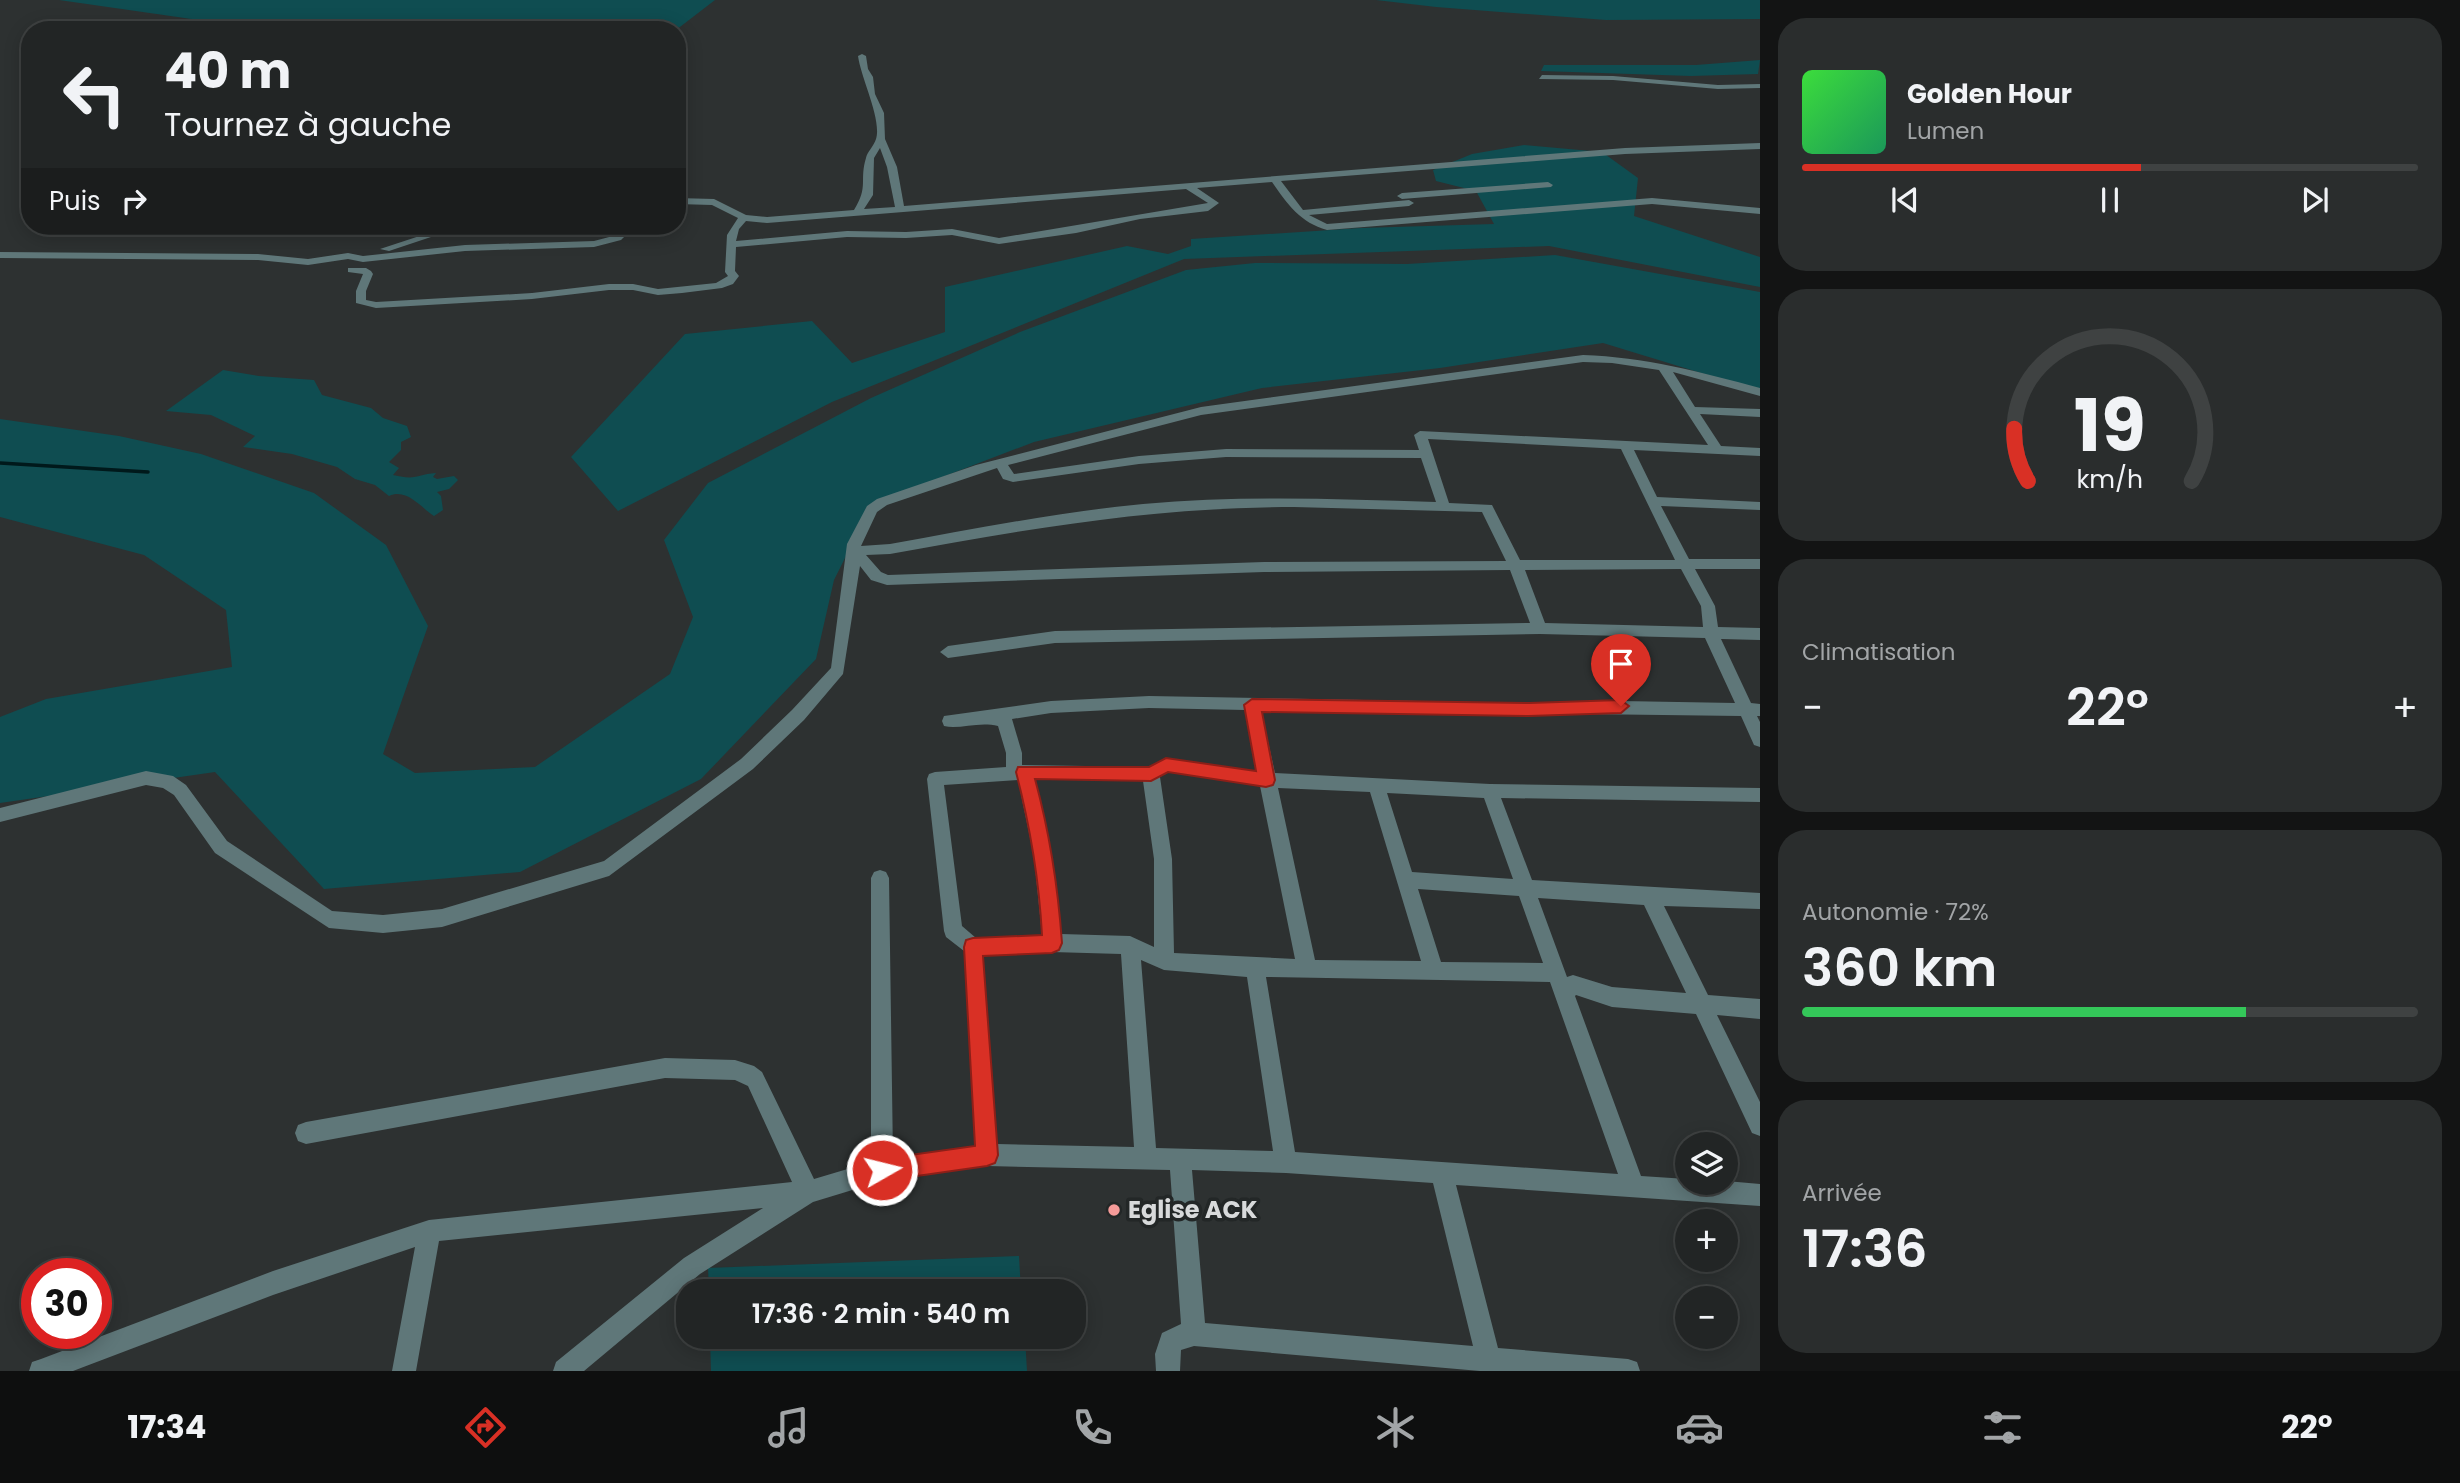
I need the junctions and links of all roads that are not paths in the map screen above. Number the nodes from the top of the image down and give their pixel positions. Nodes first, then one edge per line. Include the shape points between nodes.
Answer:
1 (862, 56) dead end
2 (1542, 77) dead end
3 (1760, 86) edge
4 (881, 139) junction
5 (1760, 146) edge
6 (1376, 172) junction
7 (1275, 179) junction
8 (1385, 180) dead end
9 (1548, 185) dead end
10 (1187, 186) junction
11 (1393, 188) dead end
12 (1406, 200) junction
13 (686, 201) edge
14 (900, 209) junction
15 (1760, 211) edge
16 (857, 213) junction
17 (1301, 213) junction
18 (744, 218) junction
19 (1426, 218) junction
20 (425, 235) edge
21 (620, 235) edge
22 (732, 244) junction
23 (0, 255) edge
24 (308, 262) junction
25 (352, 270) dead end
26 (1663, 366) junction
27 (1760, 392) edge
28 (1690, 410) junction
29 (1760, 413) edge
30 (1628, 447) junction
31 (1717, 450) junction
32 (1760, 452) edge
33 (1424, 454) junction
34 (1000, 463) junction
35 (1654, 501) junction
36 (1760, 506) edge
37 (1444, 508) junction
38 (855, 551) junction
39 (1516, 564) junction
40 (1687, 564) junction
41 (1760, 564) edge
42 (1540, 628) junction
43 (1711, 634) junction
44 (1760, 634) edge
45 (948, 652) dead end
46 (1252, 705) junction
47 (1753, 709) edge
48 (983, 716) junction
49 (950, 721) dead end
50 (1760, 740) edge
51 (1019, 772) junction
52 (1151, 774) junction
53 (1266, 780) junction
54 (1376, 785) junction
55 (1490, 790) junction
56 (1760, 795) edge
57 (0, 815) edge
58 (880, 878) dead end
59 (1406, 880) junction
60 (1526, 889) junction
61 (1650, 897) junction
62 (1760, 901) edge
63 (1052, 943) junction
64 (1130, 945) junction
65 (973, 947) junction
66 (1164, 961) junction
67 (1255, 968) junction
68 (1307, 970) junction
69 (1434, 971) junction
70 (1556, 973) junction
71 (1564, 993) junction
72 (1702, 1003) junction
73 (1760, 1009) edge
74 (1760, 1125) edge
75 (306, 1133) dead end
76 (987, 1155) junction
77 (1146, 1158) junction
78 (1180, 1159) junction
79 (1286, 1163) junction
80 (882, 1170) junction
81 (1442, 1175) junction
82 (1633, 1184) junction
83 (808, 1192) junction
84 (1760, 1195) edge
85 (429, 1231) junction
86 (1194, 1335) junction
87 (1490, 1366) edge
88 (41, 1371) edge
89 (404, 1371) edge
90 (565, 1371) edge
91 (1168, 1371) edge
92 (1628, 1371) edge

1 - 4 street via 880,113
2 - 3 street
4 - 14 street
4 - 16 street via 870,158 868,195
5 - 6 street via 1625,151
6 - 7 street
6 - 8 street
7 - 10 street
7 - 17 street
9 - 12 street
10 - 14 street
10 - 22 street via 1214,203 1208,208 999,241 952,232 870,232
11 - 12 street
12 - 17 street
12 - 19 street
13 - 18 street via 714,202
14 - 16 street
15 - 19 street via 1652,201
16 - 18 street
17 - 19 street via 1327,227
18 - 22 street via 734,227
20 - 24 street via 396,247 347,250
21 - 24 street via 594,244 465,248
22 - 25 street via 730,272 734,276 729,282 668,291 609,287 371,305 360,302 367,272
23 - 24 street via 258,257
26 - 27 street
26 - 28 street
26 - 34 street via 1594,357 1558,359 1201,411
28 - 29 street
28 - 31 street
30 - 31 street
30 - 33 street via 1420,435
30 - 35 street
31 - 32 street
33 - 34 street via 1226,453 1013,478
33 - 37 street
34 - 38 street via 876,505 854,544
35 - 36 street
35 - 40 street
37 - 38 street via 1249,503 1178,506
37 - 39 street via 1488,509
38 - 39 street via 876,576 887,580
38 - 57 street via 838,670 747,764 609,868 442,918 383,924 329,919 221,847 180,790 167,781 146,778
39 - 40 street
39 - 42 street
40 - 41 street
40 - 43 street via 1708,606
42 - 43 street
42 - 45 street via 1055,637
43 - 44 street
43 - 47 street
46 - 47 street
46 - 48 street via 1149,702
46 - 53 street
47 - 50 street
48 - 49 street
48 - 51 street via 1005,721
51 - 52 street
51 - 63 street via 1041,834
51 - 65 street via 935,779 953,931
52 - 53 street via 1166,765
52 - 66 street via 1163,859
53 - 54 street
53 - 68 street
54 - 55 street
54 - 59 street
55 - 56 street
55 - 60 street
58 - 80 street
59 - 60 street
59 - 69 street
60 - 61 street
60 - 70 street
61 - 62 street
61 - 72 street
63 - 64 street
63 - 65 street
64 - 66 street
64 - 77 street
65 - 76 street
66 - 67 street
67 - 68 street
67 - 79 street
68 - 69 street
69 - 70 street
70 - 71 street
71 - 72 street via 1573,984 1612,997
71 - 82 street
72 - 73 street
72 - 74 street
75 - 83 street via 665,1068 735,1070 755,1079
76 - 77 street
76 - 80 street
77 - 78 street
78 - 79 street
78 - 86 street
79 - 81 street
80 - 83 street
81 - 82 street
81 - 87 street
82 - 84 street
83 - 85 street
83 - 90 street via 692,1266
85 - 88 street via 273,1283
85 - 89 street
86 - 87 street
86 - 91 street via 1171,1342
87 - 92 street

